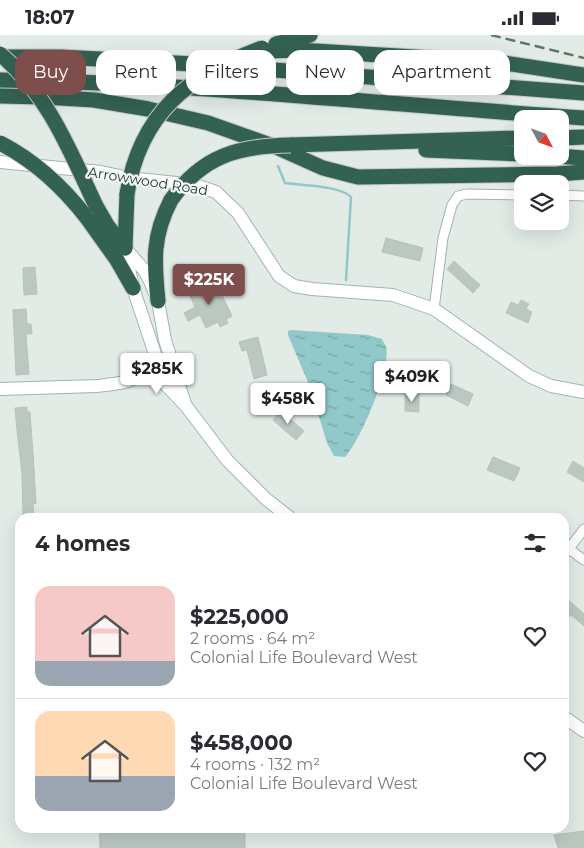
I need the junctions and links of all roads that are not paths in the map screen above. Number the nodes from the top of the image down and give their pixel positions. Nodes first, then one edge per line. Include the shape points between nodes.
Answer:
1 (310, 35) edge
2 (257, 50) edge
3 (276, 51) edge
4 (0, 55) edge
5 (584, 75) edge
6 (0, 80) edge
7 (186, 87) edge
8 (584, 93) edge
9 (0, 96) edge
10 (584, 118) edge
11 (569, 137) edge
12 (584, 137) edge
13 (514, 138) edge
14 (0, 143) edge
15 (319, 144) junction
16 (514, 155) edge
17 (569, 157) edge
18 (584, 158) edge
19 (0, 162) edge
20 (584, 172) edge
21 (514, 195) edge
22 (569, 195) edge
23 (584, 196) edge
24 (91, 212) junction
25 (125, 248) junction
26 (133, 288) junction
27 (158, 301) junction
28 (434, 309) junction
29 (170, 359) junction
30 (158, 365) junction
31 (0, 389) edge
32 (584, 392) edge
33 (186, 406) junction
34 (284, 513) edge
35 (584, 529) edge
36 (569, 548) edge
37 (569, 553) edge
38 (584, 560) edge
39 (569, 720) edge
40 (584, 731) edge

1 - 2 highway, bridge
3 - 5 highway via 498,63
4 - 8 highway via 194,64
4 - 24 highway, bridge via 28,82 59,128
6 - 10 highway via 74,81 302,95
7 - 25 highway, bridge via 159,115 143,140 133,165 127,194
9 - 20 highway via 94,100 148,109 208,123 323,168 358,177
11 - 12 highway
13 - 15 highway
14 - 24 highway, bridge via 29,161
15 - 16 highway
15 - 27 highway, bridge via 250,147 221,155 195,172 171,200 159,225 155,273
17 - 18 highway
19 - 28 street, Arrowwood Road via 195,185 216,192 238,213 279,276 294,286 393,295
21 - 28 street via 458,196 452,205 443,238
22 - 23 street
24 - 25 highway via 107,225
24 - 26 highway
25 - 26 street
25 - 27 street via 144,270
26 - 30 street
27 - 29 street
28 - 32 street, Arrowwood Road via 529,376 551,386
29 - 30 street
29 - 33 street
30 - 31 street via 127,381 97,386
30 - 33 street via 165,383
33 - 34 street via 227,460
35 - 36 street
37 - 38 street
39 - 40 street

